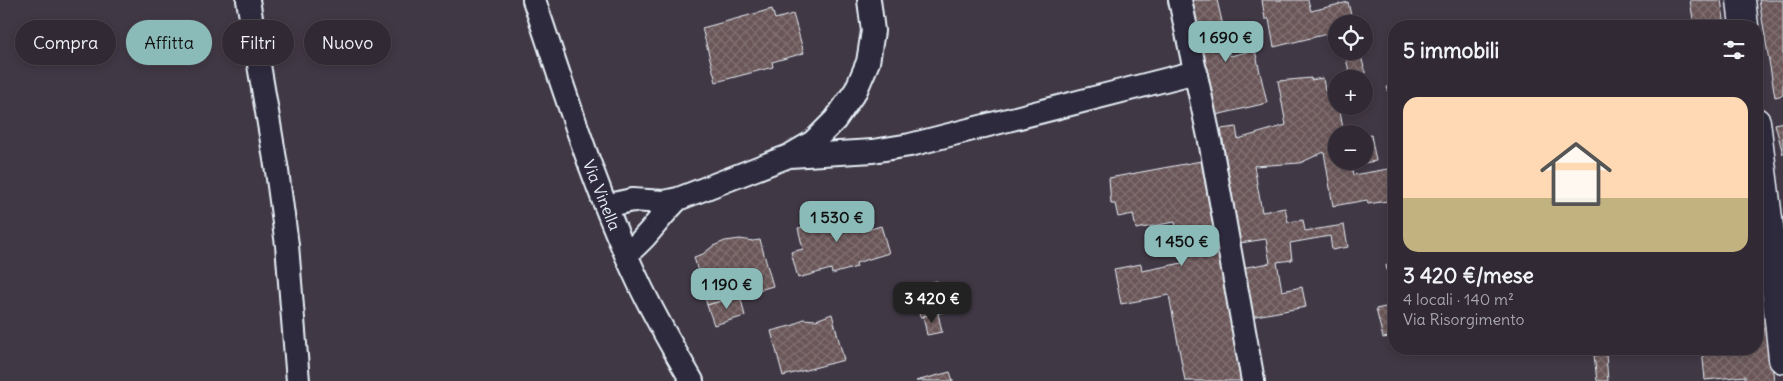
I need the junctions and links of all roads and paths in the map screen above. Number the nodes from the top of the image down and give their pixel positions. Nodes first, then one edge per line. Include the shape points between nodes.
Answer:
1 (248, 0) edge
2 (534, 0) edge
3 (869, 0) edge
4 (1180, 0) edge
5 (1741, 0) edge
6 (1743, 20) edge
7 (1196, 72) junction
8 (789, 156) junction
9 (1763, 175) edge
10 (678, 199) junction
11 (606, 206) junction
12 (626, 254) junction
13 (1783, 359) edge
14 (298, 381) edge
15 (692, 381) edge
16 (1253, 381) edge

1 - 14 street via 287,245
2 - 11 street, Via Vinella
3 - 8 street via 873,31 868,62 856,90 835,120 813,142
4 - 7 street
5 - 6 street
7 - 8 street via 910,145 872,151
7 - 16 street
8 - 10 street
9 - 13 street
10 - 11 street via 664,202 632,200
10 - 12 street via 646,238
11 - 12 street, Via Vinella
12 - 15 street, Via Vinella via 662,330

